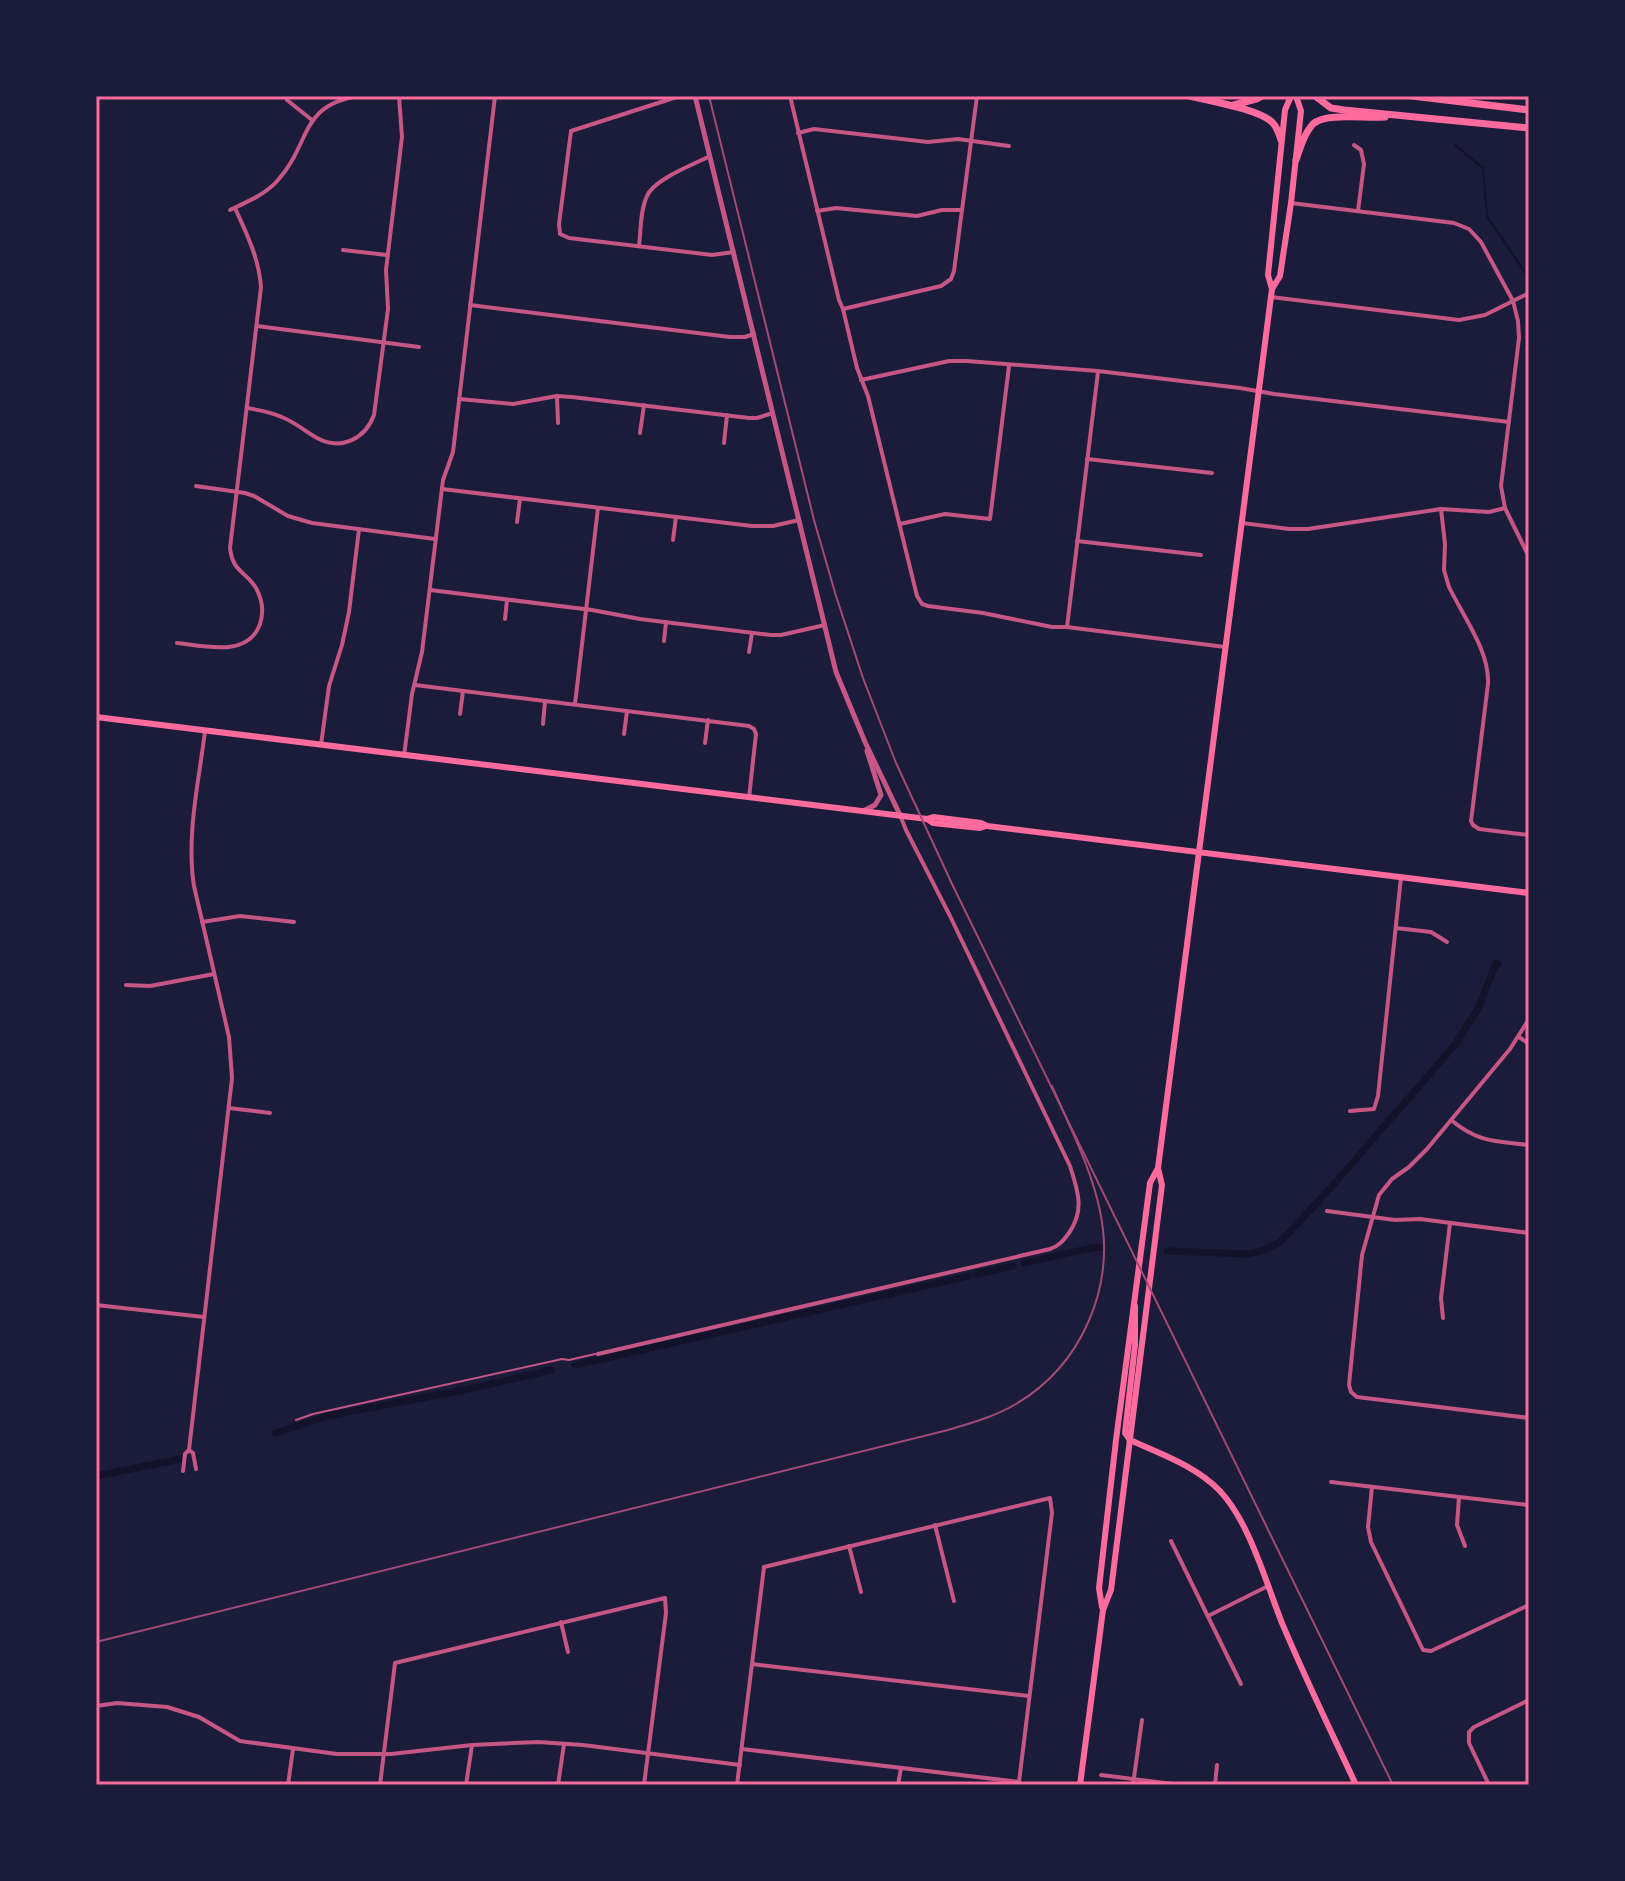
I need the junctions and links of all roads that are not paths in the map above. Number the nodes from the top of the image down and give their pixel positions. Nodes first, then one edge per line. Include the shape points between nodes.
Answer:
1 (360, 96) edge
2 (399, 96) edge
3 (495, 96) edge
4 (680, 96) edge
5 (695, 96) edge
6 (790, 96) edge
7 (977, 96) edge
8 (1190, 96) edge
9 (1262, 96) edge
10 (1294, 96) edge
11 (1315, 96) edge
12 (1412, 96) edge
13 (287, 100) dead end
14 (1232, 106) junction
15 (1529, 110) edge
16 (1405, 115) junction
17 (312, 120) junction
18 (1529, 128) edge
19 (798, 133) junction
20 (1281, 140) junction
21 (971, 141) junction
22 (1354, 145) dead end
23 (1009, 146) dead end
24 (710, 156) junction
25 (1296, 160) junction
26 (1291, 203) junction
27 (962, 210) junction
28 (817, 211) junction
29 (1358, 211) junction
30 (639, 246) junction
31 (343, 250) dead end
32 (734, 252) junction
33 (387, 255) junction
34 (1272, 289) junction
35 (1529, 293) edge
36 (1271, 297) junction
37 (1513, 301) junction
38 (470, 305) junction
39 (843, 309) junction
40 (257, 326) junction
41 (754, 334) junction
42 (384, 342) junction
43 (419, 347) dead end
44 (1009, 366) junction
45 (1098, 371) junction
46 (861, 380) junction
47 (1258, 392) junction
48 (557, 396) junction
49 (459, 399) junction
50 (644, 405) junction
51 (247, 408) junction
52 (773, 413) junction
53 (727, 415) junction
54 (1509, 422) junction
55 (558, 423) dead end
56 (640, 433) dead end
57 (724, 443) dead end
58 (1087, 459) junction
59 (1212, 473) dead end
60 (196, 486) dead end
61 (442, 489) junction
62 (236, 492) junction
63 (520, 499) junction
64 (598, 508) junction
65 (1505, 508) junction
66 (1441, 509) junction
67 (676, 517) junction
68 (799, 520) junction
69 (517, 522) dead end
70 (1241, 523) junction
71 (900, 524) junction
72 (359, 529) junction
73 (435, 539) junction
74 (673, 540) dead end
75 (1077, 541) junction
76 (1201, 555) dead end
77 (1529, 557) edge
78 (430, 590) junction
79 (507, 600) junction
80 (586, 609) junction
81 (505, 619) dead end
82 (666, 622) junction
83 (825, 625) junction
84 (1067, 627) junction
85 (752, 633) junction
86 (664, 641) dead end
87 (177, 643) dead end
88 (1225, 647) junction
89 (749, 652) dead end
90 (415, 685) junction
91 (463, 691) junction
92 (545, 701) junction
93 (575, 704) junction
94 (627, 711) junction
95 (460, 714) dead end
96 (96, 717) edge
97 (708, 720) junction
98 (543, 724) dead end
99 (205, 731) junction
100 (624, 734) dead end
101 (865, 742) junction
102 (705, 743) dead end
103 (321, 745) junction
104 (404, 756) junction
105 (749, 798) junction
106 (863, 811) junction
107 (900, 815) junction
108 (1529, 835) edge
109 (1198, 851) junction
110 (1401, 877) junction
111 (1529, 893) edge
112 (202, 922) junction
113 (294, 922) dead end
114 (1396, 928) junction
115 (1447, 942) dead end
116 (215, 974) junction
117 (126, 985) dead end
118 (1529, 1019) edge
119 (1519, 1037) junction
120 (1529, 1044) edge
121 (229, 1108) junction
122 (1350, 1111) dead end
123 (270, 1113) dead end
124 (1451, 1120) junction
125 (1529, 1145) edge
126 (1158, 1168) junction
127 (1327, 1211) dead end
128 (1373, 1217) junction
129 (1450, 1223) junction
130 (1529, 1233) edge
131 (1134, 1291) junction
132 (96, 1305) edge
133 (204, 1317) junction
134 (1443, 1318) dead end
135 (598, 1354) joint
136 (1529, 1418) edge
137 (296, 1420) dead end
138 (1130, 1440) junction
139 (190, 1450) junction
140 (196, 1469) dead end
141 (183, 1471) dead end
142 (1331, 1482) dead end
143 (1372, 1487) junction
144 (1459, 1497) junction
145 (1529, 1505) edge
146 (935, 1525) junction
147 (1171, 1541) dead end
148 (849, 1546) junction
149 (1465, 1546) dead end
150 (1268, 1586) junction
151 (861, 1592) dead end
152 (954, 1601) dead end
153 (1529, 1605) edge
154 (1103, 1610) junction
155 (1208, 1616) junction
156 (561, 1622) junction
157 (568, 1652) dead end
158 (752, 1664) junction
159 (1241, 1684) dead end
160 (1029, 1697) junction
161 (1529, 1700) edge
162 (96, 1706) edge
163 (1142, 1720) dead end
164 (564, 1744) junction
165 (472, 1745) junction
166 (293, 1749) junction
167 (742, 1749) junction
168 (648, 1754) junction
169 (384, 1755) junction
170 (740, 1765) junction
171 (1217, 1765) dead end
172 (901, 1768) junction
173 (1101, 1775) dead end
174 (1134, 1782) edge
175 (288, 1785) edge
176 (380, 1785) edge
177 (466, 1785) edge
178 (558, 1785) edge
179 (644, 1785) edge
180 (737, 1785) edge
181 (898, 1785) edge
182 (1080, 1785) edge
183 (1181, 1785) edge
184 (1215, 1785) edge
185 (1356, 1785) edge
186 (1489, 1785) edge

1 - 17 street via 338,100
2 - 33 street via 402,137
3 - 38 street
4 - 30 street via 571,131 560,234
5 - 24 street
6 - 19 street
7 - 21 street
8 - 14 highway
9 - 14 highway
10 - 20 main road via 1285,110
10 - 25 main road via 1301,111
11 - 16 highway via 1331,108
12 - 15 highway
13 - 17 street
14 - 20 highway via 1268,118
16 - 18 highway
16 - 25 highway via 1321,119 1306,133
17 - 40 street via 280,179 233,209 260,275
19 - 21 street via 814,129 928,142
19 - 28 street
20 - 34 main road via 1268,275
21 - 23 street
21 - 27 street
22 - 29 street via 1364,156
24 - 30 street via 650,190
24 - 32 street
25 - 26 main road
26 - 29 street
26 - 34 main road via 1280,276
27 - 28 street via 917,216
27 - 39 street via 948,282
28 - 39 street
29 - 37 street via 1469,229
30 - 32 street via 712,255
31 - 33 street
32 - 41 street
33 - 42 street
34 - 36 main road
35 - 37 street
36 - 37 street via 1459,320
36 - 47 main road
37 - 54 street via 1519,338
38 - 41 street via 730,337
38 - 49 street
39 - 46 street
40 - 42 street
40 - 51 street
41 - 52 street
42 - 43 street
42 - 51 street via 374,415 367,430 349,442 325,442 280,416
44 - 45 street
44 - 46 street via 949,361
44 - 71 street via 990,519 945,514
45 - 47 street
45 - 58 street
46 - 71 street
47 - 54 street
47 - 70 main road
48 - 49 street via 513,404
48 - 50 street
48 - 55 street
49 - 61 street
50 - 53 street
50 - 56 street
51 - 62 street
52 - 53 street via 757,418
52 - 68 street
53 - 57 street
54 - 65 street via 1501,486
58 - 59 street
58 - 75 street
60 - 62 street
61 - 63 street
61 - 73 street
62 - 72 street via 299,520
62 - 87 street via 231,556 258,591 262,609 257,631 237,646
63 - 64 street
63 - 69 street
64 - 67 street
64 - 80 street
65 - 66 street
65 - 77 street
66 - 70 street via 1323,528
66 - 108 street via 1446,582 1488,670 1471,821 1481,829
67 - 68 street via 763,527
67 - 74 street
68 - 83 street
70 - 88 main road
71 - 84 street via 922,604
72 - 73 street
72 - 103 street via 349,612 329,686
73 - 78 street
75 - 76 street
75 - 84 street
78 - 79 street
78 - 90 street
79 - 80 street
79 - 81 street
80 - 82 street
80 - 93 street
82 - 85 street
82 - 86 street
83 - 85 street via 781,635
83 - 101 street via 838,678
84 - 88 street
85 - 89 street
88 - 109 main road
90 - 91 street
90 - 104 street
91 - 92 street
91 - 95 street
92 - 93 street
92 - 98 street
93 - 94 street
94 - 97 street
94 - 100 street
96 - 99 main road
97 - 102 street
97 - 105 street via 754,729
99 - 103 main road
99 - 112 street via 191,852
101 - 106 street via 881,795
101 - 107 street
103 - 104 main road
104 - 105 main road
105 - 106 main road
106 - 107 main road
107 - 109 main road
107 - 135 street via 1070,1166 1079,1195 1078,1221 1050,1249
109 - 110 main road
109 - 126 main road
110 - 111 main road
110 - 114 street
112 - 113 street via 234,916
112 - 116 street
114 - 115 street via 1431,932
114 - 122 street via 1377,1104 1374,1109
116 - 117 street
116 - 121 street via 231,1050
118 - 119 street
119 - 120 street
119 - 124 street
121 - 123 street
121 - 133 street
124 - 125 street via 1478,1138
124 - 128 street via 1379,1195
126 - 131 main road via 1150,1183
126 - 138 main road via 1162,1185
127 - 128 street
128 - 129 street
128 - 136 street via 1361,1261 1352,1394
129 - 130 street
129 - 134 street
131 - 138 main road via 1135,1345 1125,1433
131 - 154 main road via 1099,1588
132 - 133 street
133 - 139 street
135 - 137 lane
138 - 150 main road via 1191,1469 1218,1489 1241,1521
138 - 154 main road via 1111,1590
139 - 140 street
139 - 141 street
142 - 143 street
143 - 144 street
143 - 153 street via 1371,1542 1423,1650 1431,1651
144 - 145 street
144 - 149 street via 1457,1525
146 - 148 street
146 - 152 street
146 - 160 street via 1050,1498
147 - 155 street
148 - 151 street
148 - 158 street via 764,1567
150 - 155 street
150 - 185 main road
154 - 182 main road
155 - 159 street
156 - 157 street
156 - 168 street via 665,1598
156 - 169 street via 395,1663
158 - 160 street
158 - 167 street
160 - 172 street via 1019,1782
161 - 186 street via 1469,1734
162 - 166 street via 167,1707 199,1717 240,1741
163 - 174 street
164 - 165 street
164 - 168 street
164 - 178 street
165 - 169 street
165 - 177 street
166 - 169 street
166 - 175 street
167 - 170 street
167 - 172 street
168 - 170 street
168 - 179 street
169 - 176 street
170 - 180 street
171 - 184 street
172 - 181 street
173 - 174 street
174 - 183 street

